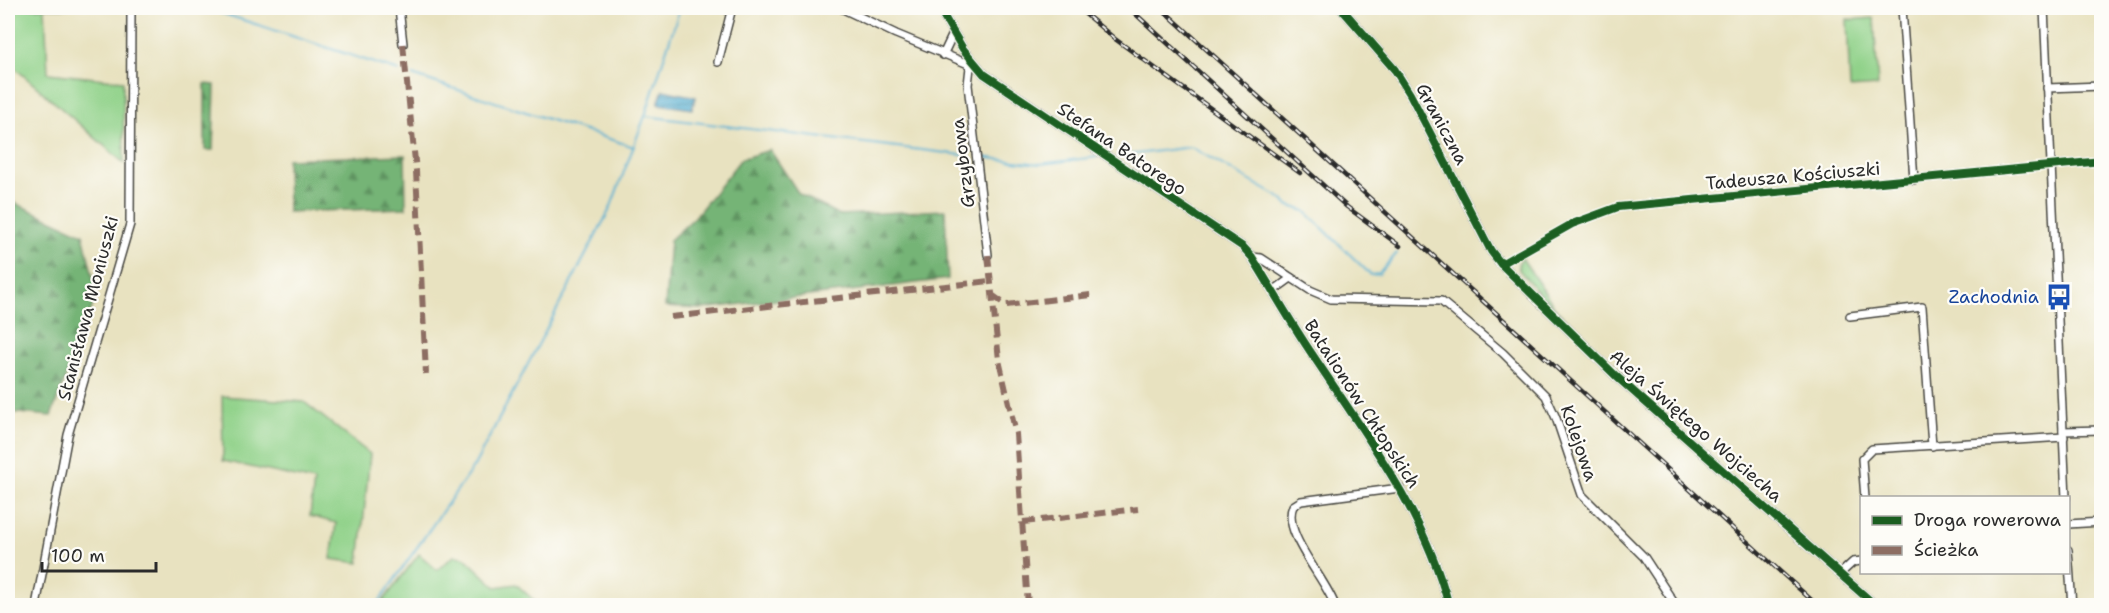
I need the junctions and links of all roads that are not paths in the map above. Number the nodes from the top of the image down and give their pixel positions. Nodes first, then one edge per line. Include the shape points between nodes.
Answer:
1 (131, 8) edge
2 (399, 8) edge
3 (732, 8) edge
4 (841, 8) edge
5 (939, 8) edge
6 (1341, 8) edge
7 (1902, 8) edge
8 (2044, 8) edge
9 (953, 34) junction
10 (403, 44) dead end
11 (943, 55) junction
12 (718, 62) dead end
13 (973, 67) junction
14 (2102, 86) edge
15 (2047, 88) junction
16 (2102, 161) edge
17 (2051, 167) junction
18 (1914, 180) junction
19 (988, 255) dead end
20 (1252, 257) junction
21 (1501, 264) junction
22 (1291, 278) junction
23 (1273, 291) junction
24 (1442, 301) joint
25 (1850, 316) dead end
26 (2102, 430) edge
27 (2064, 434) junction
28 (1932, 446) junction
29 (1400, 488) junction
30 (1865, 496) edge
31 (2066, 496) edge
32 (2102, 522) edge
33 (2070, 524) edge
34 (1860, 561) edge
35 (1841, 573) junction
36 (2070, 574) edge
37 (36, 606) edge
38 (1335, 606) edge
39 (1449, 606) edge
40 (1676, 606) edge
41 (1876, 606) edge
42 (2072, 606) edge

1 - 37 street, Stanisława Moniuszki via 130,224 68,435
2 - 10 street
3 - 12 street
4 - 11 street, Stefana Batorego
5 - 9 street
6 - 21 street, Graniczna via 1395,70 1410,94
7 - 18 street
8 - 15 street
9 - 11 street
9 - 13 street
11 - 13 street, Stefana Batorego
13 - 19 street, Grzybowa via 968,85
13 - 20 street, Stefana Batorego via 1243,247
14 - 15 street
15 - 17 street
16 - 17 street, Tadeusza Kościuszki
17 - 18 street, Tadeusza Kościuszki
17 - 27 street
18 - 21 street, Tadeusza Kościuszki via 1618,207 1572,224
20 - 22 street, Stefana Batorego via 1261,258
20 - 23 street, Batalionów Chłopskich
21 - 35 street, Aleja Świętego Wojciecha via 1617,377
22 - 23 street
22 - 24 street, Stefana Batorego via 1331,298
23 - 29 street, Batalionów Chłopskich
24 - 40 street, Kolejowa via 1546,396 1582,495 1644,556
25 - 28 street via 1922,307
26 - 27 street
27 - 28 street
27 - 31 street
28 - 30 street via 1872,449 1862,459
29 - 38 street via 1301,501 1293,506 1290,514 1294,529
29 - 39 street, Batalionów Chłopskich via 1429,548
32 - 33 street
34 - 35 street via 1853,562
35 - 41 street, Aleja Świętego Wojciecha
36 - 42 street

